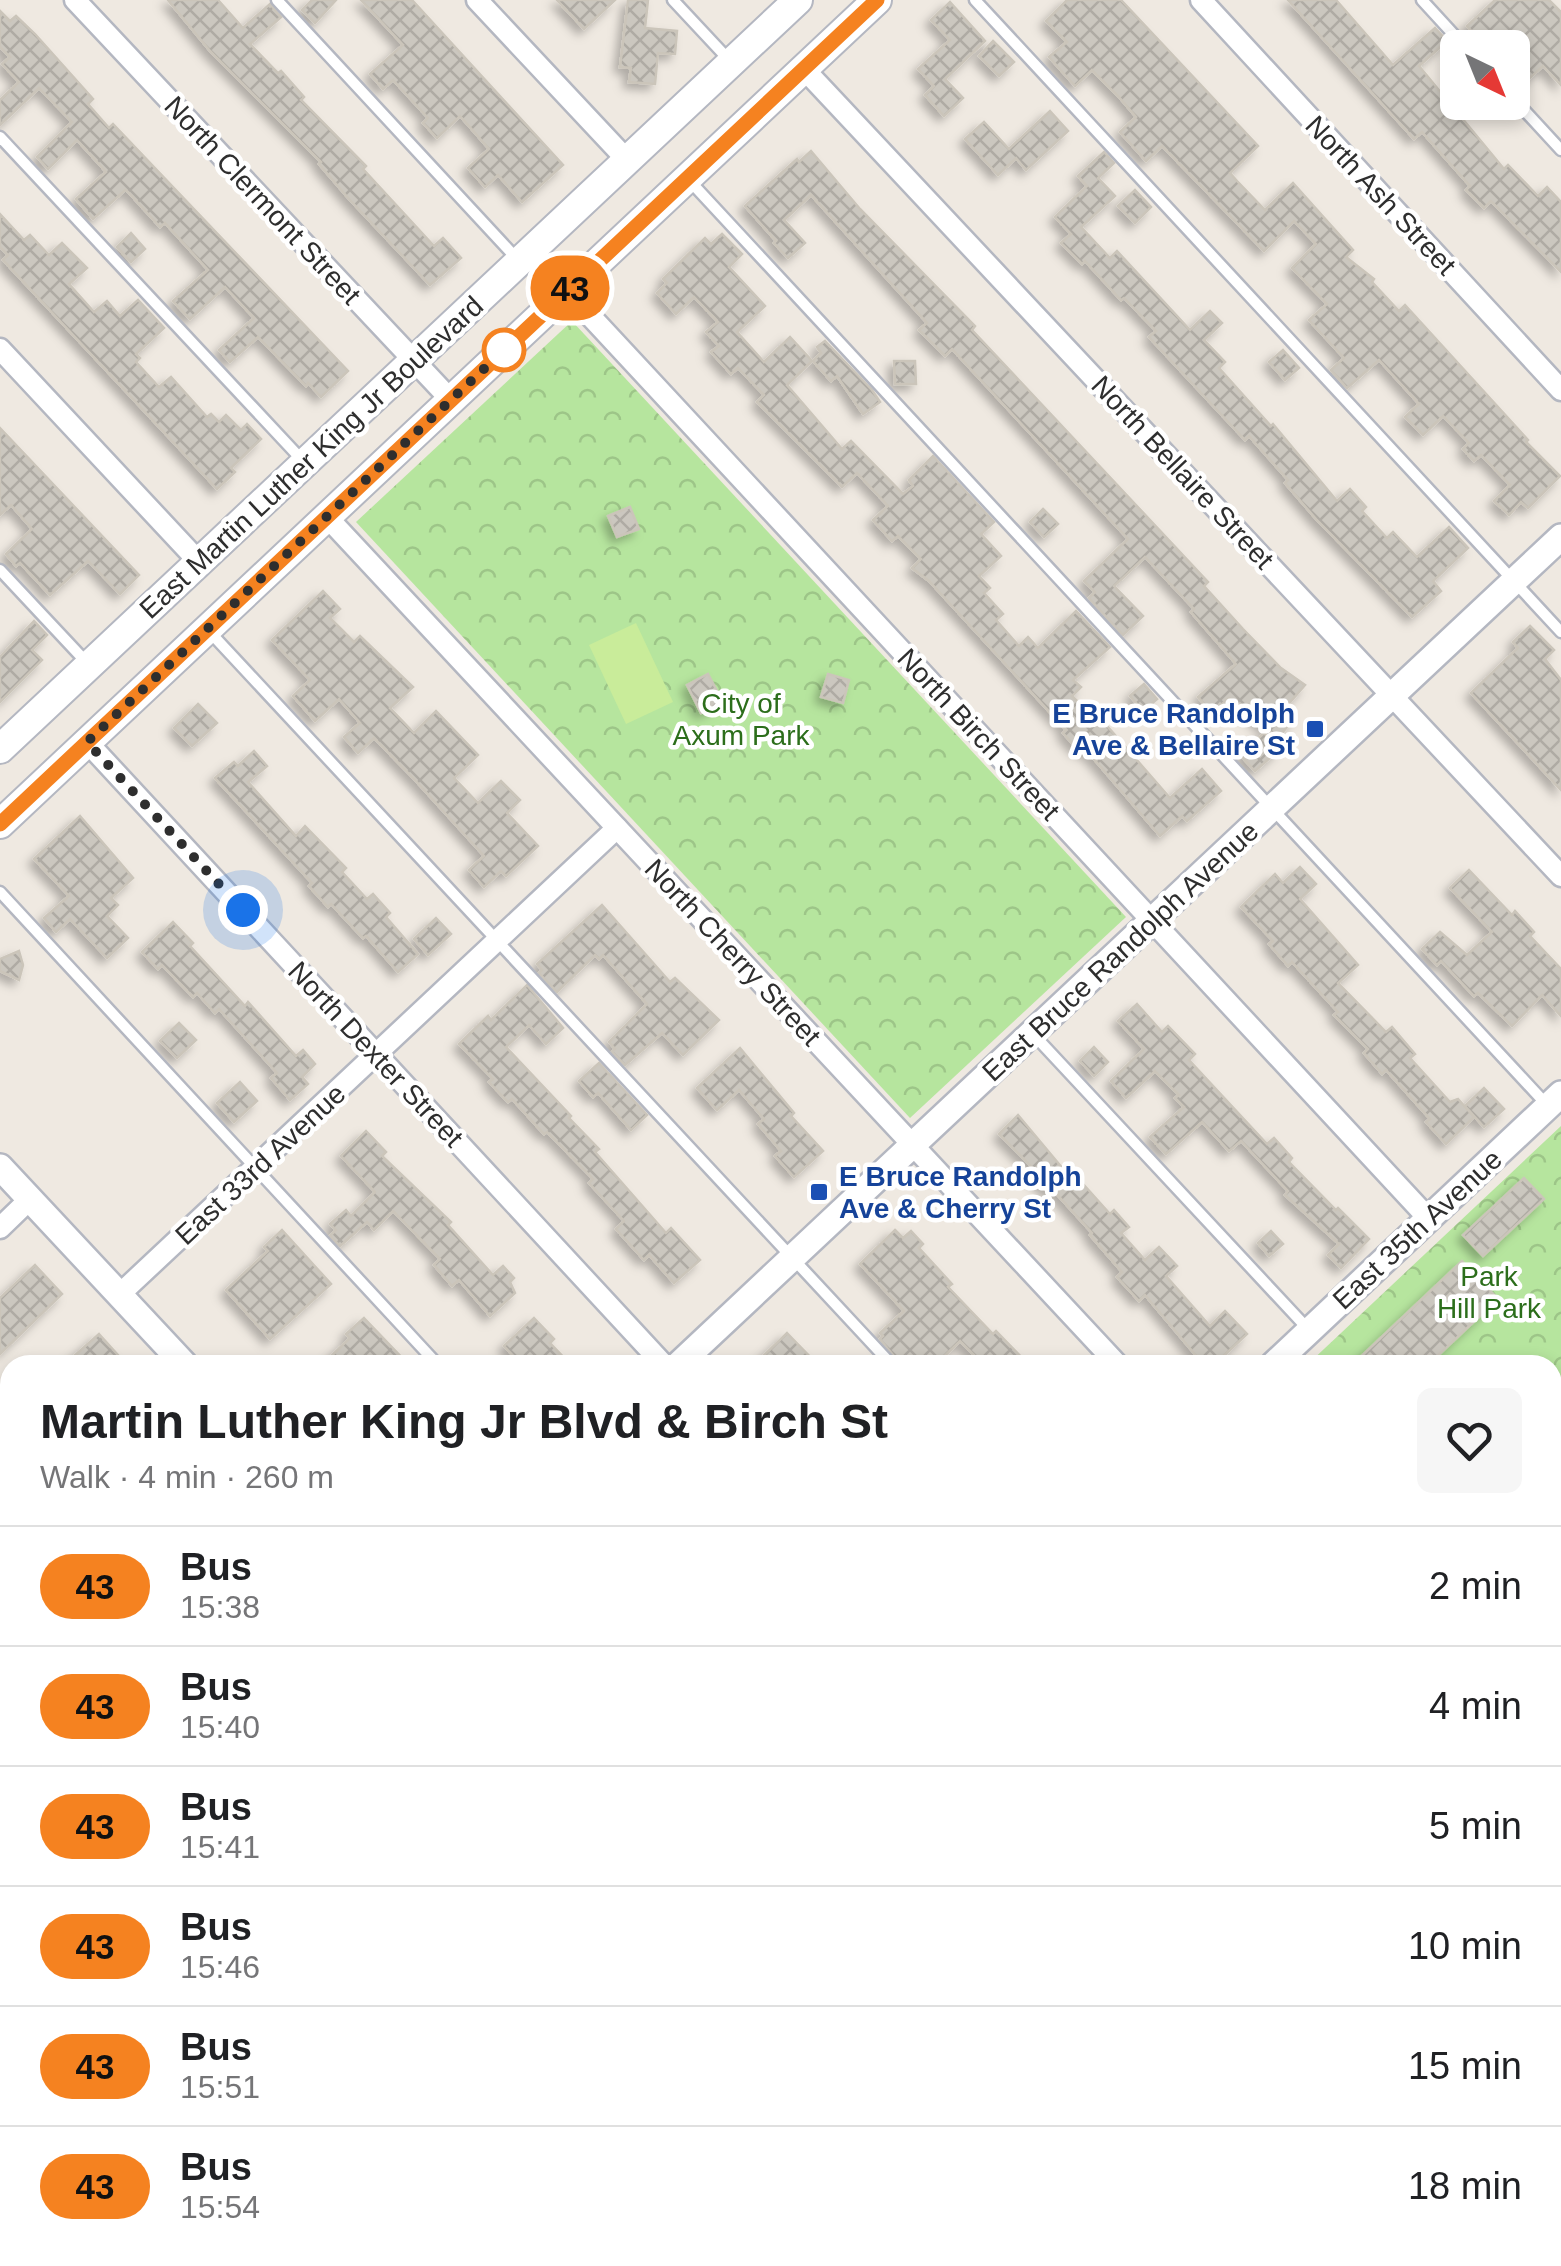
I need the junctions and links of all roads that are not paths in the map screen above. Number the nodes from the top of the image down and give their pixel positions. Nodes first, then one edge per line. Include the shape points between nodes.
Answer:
1 (74, 0) edge
2 (277, 0) edge
3 (477, 0) edge
4 (673, 0) edge
5 (798, 0) edge
6 (877, 0) edge
7 (975, 0) edge
8 (1201, 0) edge
9 (1422, 0) edge
10 (1450, 30) edge
11 (732, 63) junction
12 (804, 69) junction
13 (1530, 117) edge
14 (0, 137) edge
15 (1561, 150) edge
16 (626, 160) junction
17 (687, 178) junction
18 (524, 255) junction
19 (568, 290) junction
20 (0, 349) edge
21 (414, 360) junction
22 (1561, 390) edge
23 (451, 400) junction
24 (306, 464) junction
25 (327, 517) junction
26 (1561, 536) edge
27 (192, 555) junction
28 (0, 570) edge
29 (1513, 581) junction
30 (208, 629) junction
31 (1561, 632) edge
32 (89, 666) junction
33 (1392, 696) junction
34 (87, 742) junction
35 (0, 749) edge
36 (1273, 808) junction
37 (0, 824) edge
38 (617, 828) junction
39 (1561, 876) edge
40 (0, 892) edge
41 (1153, 920) junction
42 (498, 941) junction
43 (1032, 1034) junction
44 (377, 1055) junction
45 (1554, 1100) edge
46 (912, 1146) junction
47 (256, 1168) junction
48 (15, 1184) edge
49 (1428, 1218) junction
50 (0, 1228) edge
51 (793, 1258) junction
52 (120, 1294) junction
53 (1310, 1330) junction
54 (176, 1355) edge
55 (429, 1355) edge
56 (655, 1355) edge
57 (689, 1355) edge
58 (883, 1355) edge
59 (1109, 1355) edge
60 (1284, 1355) edge

1 - 21 street, North Clermont Street
2 - 18 lane
3 - 16 street
4 - 11 lane
5 - 11 main road, East Martin Luther King Jr Boulevard
6 - 12 main road, East Martin Luther King Jr Boulevard
7 - 29 lane
8 - 22 street, North Ash Street
9 - 10 lane
11 - 16 main road, East Martin Luther King Jr Boulevard
12 - 17 main road, East Martin Luther King Jr Boulevard
12 - 33 street, North Bellaire Street
13 - 15 lane
14 - 24 lane
16 - 18 main road, East Martin Luther King Jr Boulevard
17 - 19 main road, East Martin Luther King Jr Boulevard
17 - 36 lane
18 - 19 street, North Birch Street
18 - 21 main road, East Martin Luther King Jr Boulevard
19 - 23 main road, East Martin Luther King Jr Boulevard
19 - 41 street, North Birch Street
20 - 27 street
21 - 23 street, North Clermont Street
21 - 24 main road, East Martin Luther King Jr Boulevard
23 - 25 main road, East Martin Luther King Jr Boulevard
24 - 27 main road, East Martin Luther King Jr Boulevard
25 - 30 main road, East Martin Luther King Jr Boulevard
25 - 38 street, North Cherry Street
26 - 29 street, East Bruce Randolph Avenue
27 - 32 main road, East Martin Luther King Jr Boulevard
28 - 32 lane
29 - 31 lane
29 - 33 street, East Bruce Randolph Avenue
30 - 34 main road, East Martin Luther King Jr Boulevard
30 - 42 lane
32 - 35 main road, East Martin Luther King Jr Boulevard
33 - 36 street, East Bruce Randolph Avenue
33 - 39 street, North Bellaire Street
34 - 37 main road, East Martin Luther King Jr Boulevard
34 - 44 street, North Dexter Street
36 - 41 street, East Bruce Randolph Avenue
36 - 45 lane
38 - 42 street, East 33rd Avenue
38 - 46 street, North Cherry Street
40 - 47 lane
41 - 43 street, East Bruce Randolph Avenue
41 - 49 street, North Birch Street
42 - 44 street, East 33rd Avenue
42 - 51 lane
43 - 46 street, East Bruce Randolph Avenue
43 - 53 lane
44 - 47 street, East 33rd Avenue
44 - 56 street, North Dexter Street
45 - 49 street, East 35th Avenue
46 - 51 street, East Bruce Randolph Avenue
46 - 59 street, North Cherry Street
47 - 52 street, East 33rd Avenue
47 - 55 lane
48 - 50 street
48 - 52 street
49 - 53 street, East 35th Avenue
51 - 57 street, East Bruce Randolph Avenue
51 - 58 lane
52 - 54 street
53 - 60 street, East 35th Avenue

